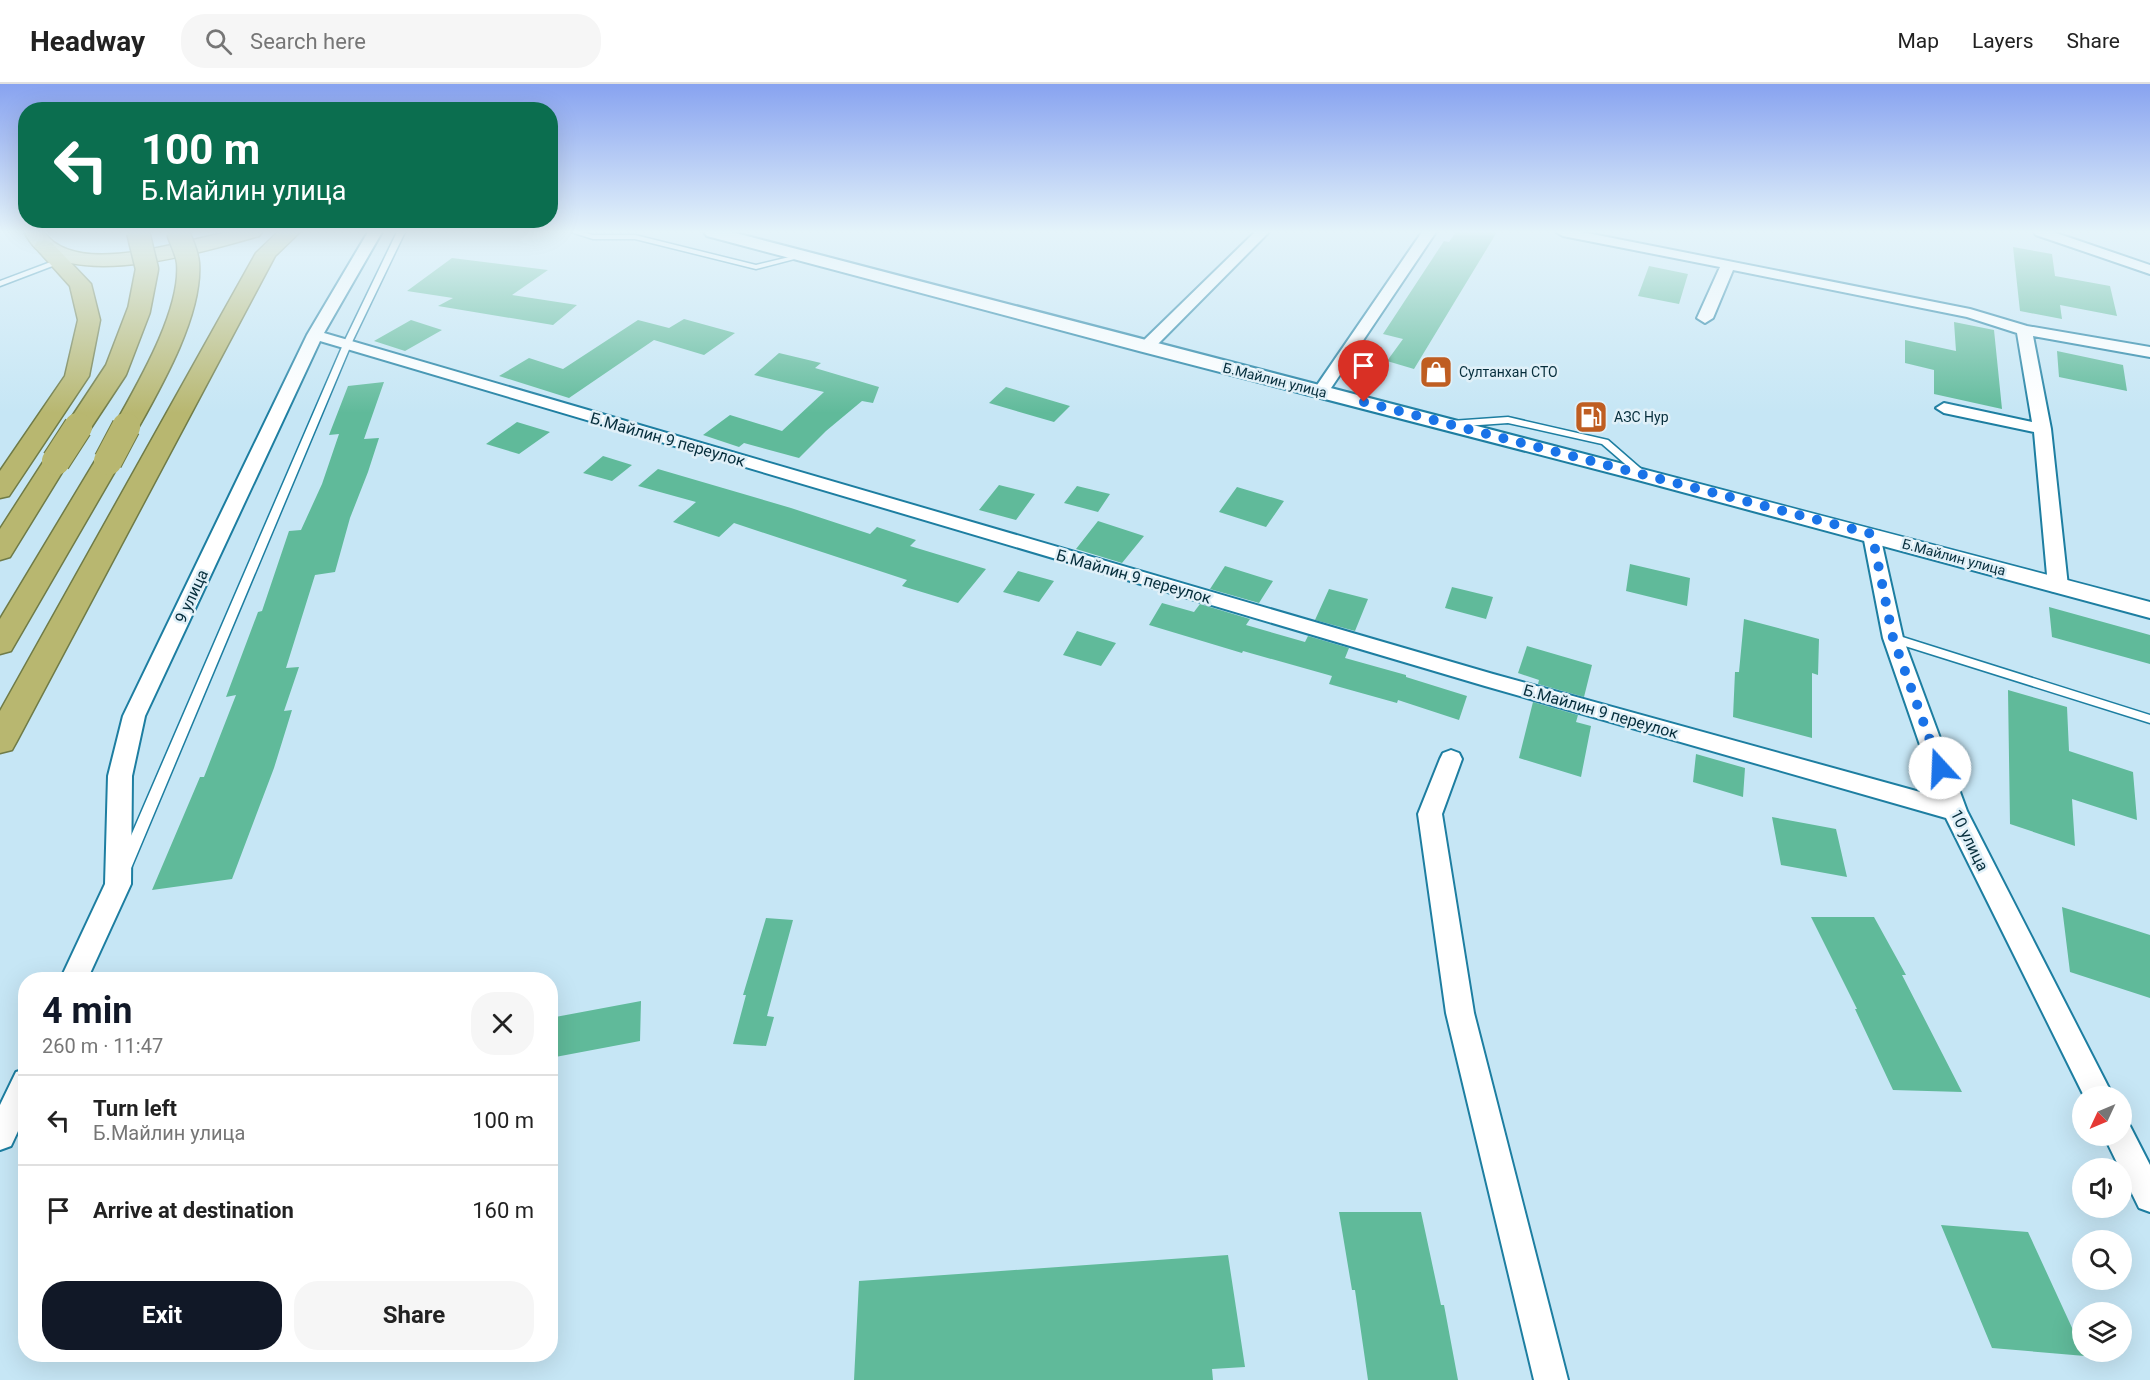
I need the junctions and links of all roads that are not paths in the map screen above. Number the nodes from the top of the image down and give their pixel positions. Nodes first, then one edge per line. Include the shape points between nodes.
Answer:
1 (82, 292) edge
2 (142, 292) edge
3 (184, 292) edge
4 (244, 292) edge
5 (340, 292) edge
6 (372, 292) edge
7 (940, 292) edge
8 (1201, 292) edge
9 (1388, 292) edge
10 (1716, 292) edge
11 (1867, 292) edge
12 (1705, 318) dead end
13 (2024, 330) junction
14 (315, 335) junction
15 (346, 345) junction
16 (1146, 347) junction
17 (2150, 351) edge
18 (1321, 391) junction
19 (1944, 408) dead end
20 (2042, 429) junction
21 (0, 490) edge
22 (1872, 534) junction
23 (0, 551) edge
24 (2058, 586) junction
25 (2150, 610) edge
26 (1893, 638) junction
27 (0, 644) edge
28 (2150, 719) edge
29 (0, 741) edge
30 (1451, 759) dead end
31 (1955, 811) junction
32 (118, 884) junction
33 (77, 972) edge
34 (2094, 1086) edge
35 (18, 1099) edge
36 (0, 1136) edge
37 (2124, 1146) edge
38 (2150, 1197) edge
39 (1551, 1380) edge

1 - 21 highway via 89,320 77,376
2 - 23 highway, bridge via 116,370
3 - 27 highway, bridge via 180,314 152,378
4 - 29 highway
5 - 14 street, 9 улица
6 - 15 lane
7 - 16 street, Б.Майлин улица
8 - 16 street
9 - 18 street
10 - 12 street
11 - 13 street via 1970,313
13 - 17 street
13 - 20 street
14 - 15 street, Б.Майлин 9 переулок
14 - 32 street, 9 улица via 134,716 120,776
15 - 31 street, Б.Майлин 9 переулок via 1493,681
15 - 32 lane
16 - 18 street, Б.Майлин улица
18 - 22 street, Б.Майлин улица
19 - 20 street
20 - 24 street
22 - 24 street, Б.Майлин улица
22 - 26 street, 10 улица
24 - 25 street, Б.Майлин улица
26 - 28 lane
26 - 31 street, 10 улица
30 - 39 street via 1430,814 1461,1013
31 - 34 street, 10 улица
32 - 33 street, 9 улица
35 - 36 street
37 - 38 street

